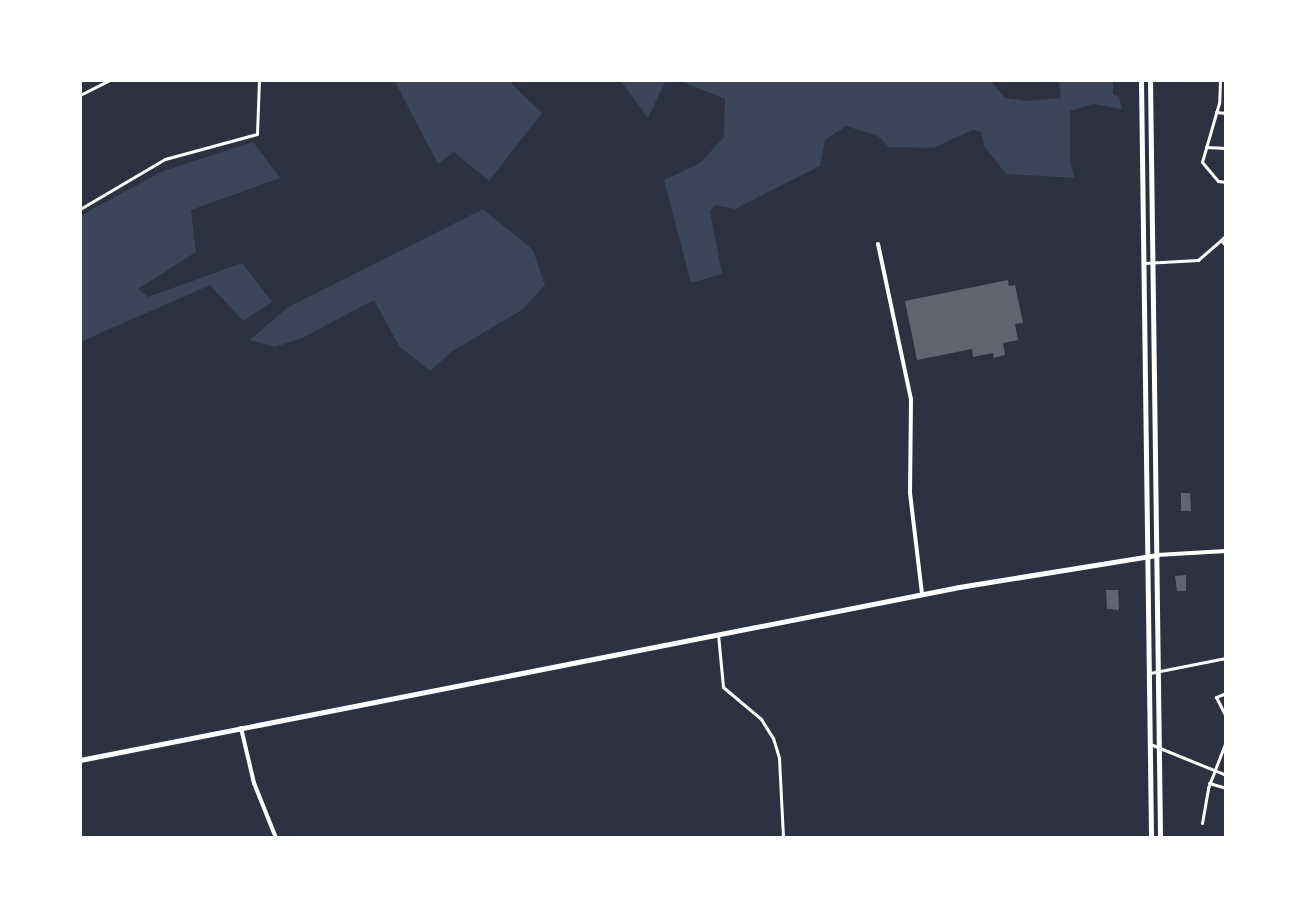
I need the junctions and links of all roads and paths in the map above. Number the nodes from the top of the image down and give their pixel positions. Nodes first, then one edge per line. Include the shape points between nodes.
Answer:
1 (110, 80) edge
2 (259, 80) edge
3 (1141, 80) edge
4 (1150, 80) edge
5 (1220, 81) edge
6 (1226, 82) edge
7 (80, 95) edge
8 (1216, 112) junction
9 (1226, 113) edge
10 (1206, 147) junction
11 (1226, 148) edge
12 (1226, 182) edge
13 (80, 209) edge
14 (1226, 235) edge
15 (1221, 240) junction
16 (878, 244) dead end
17 (1226, 246) edge
18 (1144, 263) junction
19 (1152, 263) junction
20 (1226, 551) edge
21 (1157, 555) junction
22 (1149, 556) junction
23 (922, 594) junction
24 (718, 634) junction
25 (1226, 658) edge
26 (1158, 671) junction
27 (1150, 673) junction
28 (1226, 693) edge
29 (1224, 711) edge
30 (1226, 717) edge
31 (241, 728) junction
32 (1226, 741) edge
33 (1150, 744) junction
34 (1159, 745) junction
35 (1223, 755) edge
36 (80, 760) edge
37 (1214, 770) junction
38 (1226, 775) edge
39 (1209, 783) junction
40 (1226, 788) edge
41 (1202, 823) dead end
42 (276, 838) edge
43 (783, 838) edge
44 (1151, 838) edge
45 (1160, 838) edge

1 - 7 street
2 - 13 street via 257,134 165,159
3 - 18 main road
4 - 19 main road
5 - 6 street
5 - 8 street
8 - 9 street
8 - 10 street
10 - 11 street
10 - 12 street via 1203,163 1218,181
14 - 15 street
15 - 17 street
15 - 19 street via 1198,260
16 - 23 street via 911,399 910,493
18 - 19 street
18 - 22 main road
19 - 21 main road
20 - 21 street
21 - 22 main road
21 - 26 main road
22 - 23 main road
22 - 27 main road
23 - 24 main road
24 - 31 main road
24 - 43 street via 723,687 761,719 773,738
25 - 26 street
26 - 27 street
26 - 34 main road
27 - 33 main road
28 - 29 street via 1216,697
29 - 30 street
31 - 36 main road
31 - 42 street via 254,783
32 - 35 street
33 - 34 street
33 - 44 main road
34 - 37 street
34 - 45 main road
35 - 37 street
37 - 38 street
37 - 39 street
39 - 40 street
39 - 41 street

